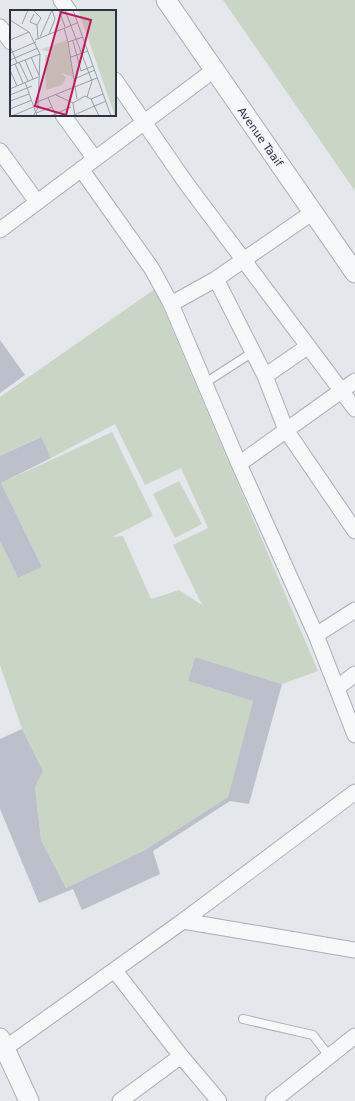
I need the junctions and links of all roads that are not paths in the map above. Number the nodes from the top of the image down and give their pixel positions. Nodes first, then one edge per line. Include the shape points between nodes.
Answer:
1 (61, 0) edge
2 (166, 0) edge
3 (68, 10) edge
4 (0, 27) edge
5 (10, 41) edge
6 (214, 70) junction
7 (116, 81) edge
8 (64, 116) edge
9 (144, 122) junction
10 (0, 151) edge
11 (95, 159) junction
12 (81, 169) junction
13 (37, 202) junction
14 (312, 212) junction
15 (0, 230) edge
16 (244, 259) junction
17 (355, 273) edge
18 (216, 279) junction
19 (171, 304) junction
20 (307, 347) junction
21 (253, 352) junction
22 (265, 376) junction
23 (355, 380) edge
24 (205, 383) junction
25 (342, 390) junction
26 (355, 409) edge
27 (286, 430) junction
28 (240, 464) junction
29 (355, 531) edge
30 (355, 610) edge
31 (316, 635) junction
32 (355, 674) edge
33 (336, 688) junction
34 (355, 735) edge
35 (355, 792) edge
36 (184, 921) junction
37 (355, 950) edge
38 (115, 971) junction
39 (243, 1019) dead end
40 (355, 1036) edge
41 (2, 1044) edge
42 (181, 1056) junction
43 (329, 1056) junction
44 (29, 1101) edge
45 (120, 1101) edge
46 (219, 1101) edge
47 (273, 1101) edge

1 - 3 street
2 - 6 street, Avenue Taaif
4 - 5 street
6 - 9 street
6 - 14 street, Avenue Taaif
7 - 9 street
8 - 11 street
9 - 11 street
9 - 16 street
10 - 13 street
11 - 12 street
12 - 13 street
12 - 19 street via 152,268
13 - 15 street
14 - 16 street
14 - 17 street, Avenue Taaif
16 - 18 street
16 - 20 street
18 - 19 street
18 - 21 street
19 - 24 street
20 - 22 street
20 - 25 street
21 - 22 street
21 - 24 lane
22 - 27 street
23 - 25 street
24 - 28 street
25 - 26 street
25 - 27 street
27 - 28 street
27 - 29 street
28 - 31 street
30 - 31 street
31 - 33 street
32 - 33 street
33 - 34 street
35 - 36 street
36 - 37 street
36 - 38 street
38 - 41 street
38 - 42 street
39 - 43 lane via 313,1035
40 - 43 street
41 - 44 street
42 - 45 street
42 - 46 street
43 - 47 street

